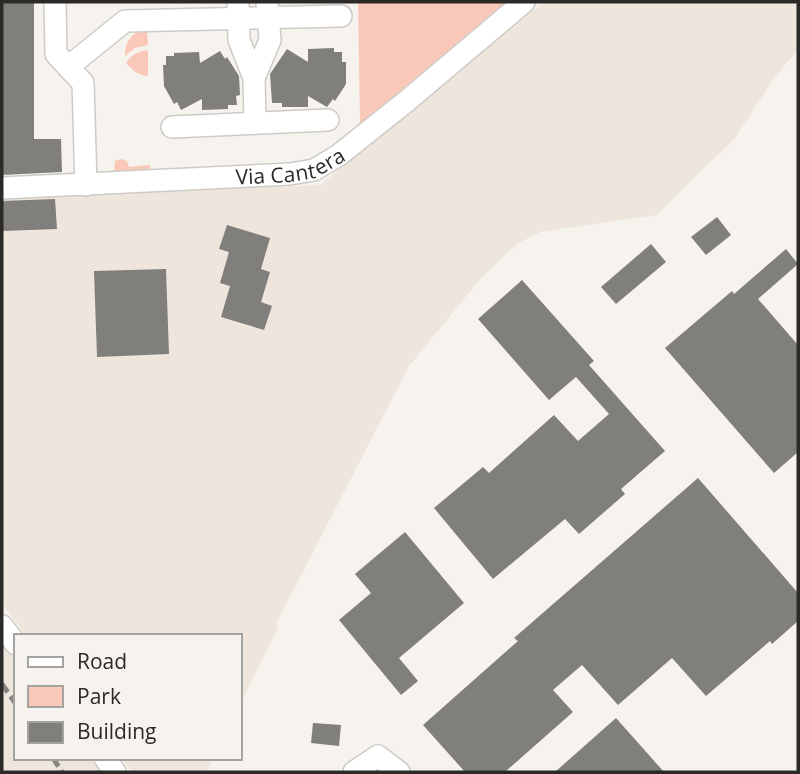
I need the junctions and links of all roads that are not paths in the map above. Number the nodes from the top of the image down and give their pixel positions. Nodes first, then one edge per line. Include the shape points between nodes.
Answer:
1 (55, 2) edge
2 (524, 2) edge
3 (238, 10) edge
4 (268, 10) edge
5 (341, 16) dead end
6 (68, 67) junction
7 (254, 78) junction
8 (328, 120) dead end
9 (255, 124) junction
10 (172, 127) dead end
11 (86, 185) junction
12 (2, 188) edge
13 (2, 626) edge
14 (14, 641) edge
15 (354, 772) edge
16 (398, 772) edge

1 - 6 street via 56,54
2 - 11 street, Via Cantera via 408,100 314,170
3 - 4 street
3 - 6 street via 125,21
3 - 7 street via 239,40
4 - 5 street
4 - 7 street via 270,40
6 - 11 street via 83,83
7 - 9 street
8 - 9 street
9 - 10 street
11 - 12 street, Via Cantera
13 - 14 street
15 - 16 street via 378,756

